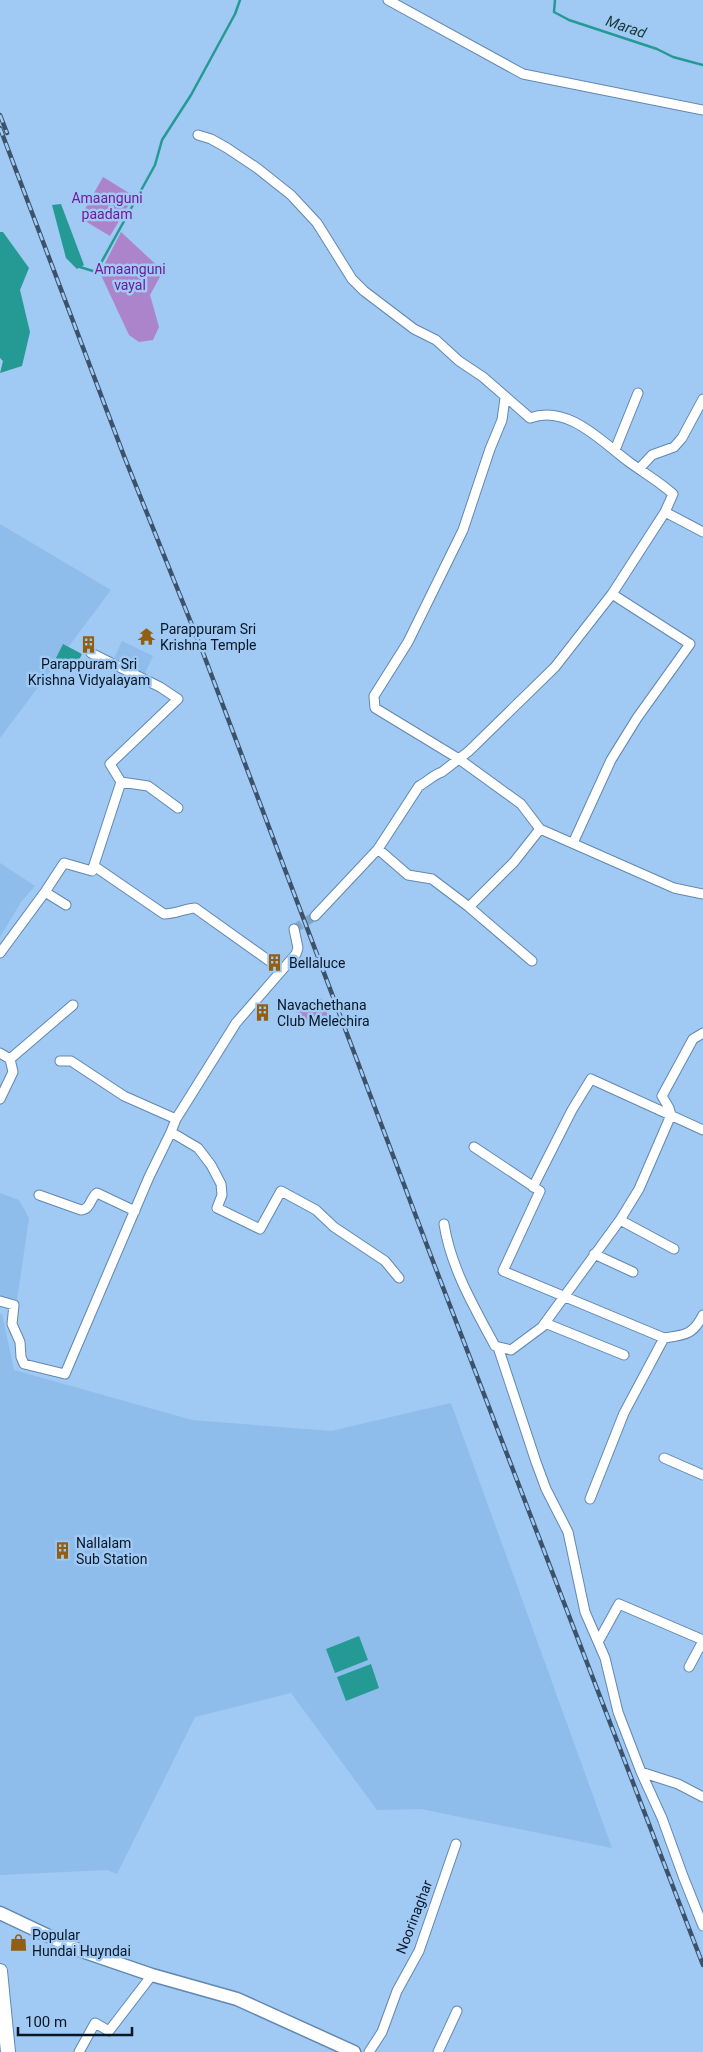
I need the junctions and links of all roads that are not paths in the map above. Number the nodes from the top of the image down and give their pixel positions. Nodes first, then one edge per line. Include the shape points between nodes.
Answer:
1 (388, 0) edge
2 (703, 110) edge
3 (198, 136) dead end
4 (638, 393) dead end
5 (505, 398) junction
6 (703, 399) edge
7 (615, 450) junction
8 (639, 469) junction
9 (665, 512) junction
10 (703, 532) edge
11 (612, 594) junction
12 (91, 652) dead end
13 (458, 759) junction
14 (121, 782) junction
15 (178, 808) dead end
16 (540, 829) junction
17 (573, 843) junction
18 (378, 849) junction
19 (94, 866) junction
20 (45, 892) junction
21 (703, 894) edge
22 (66, 905) dead end
23 (469, 908) junction
24 (315, 916) tunnel mouth
25 (294, 929) dead end
26 (0, 953) edge
27 (532, 961) dead end
28 (282, 970) junction
29 (72, 1005) dead end
30 (703, 1033) edge
31 (0, 1052) edge
32 (10, 1059) junction
33 (60, 1061) dead end
34 (0, 1100) edge
35 (671, 1115) junction
36 (176, 1119) junction
37 (703, 1130) edge
38 (171, 1132) junction
39 (474, 1147) dead end
40 (533, 1187) junction
41 (39, 1195) dead end
42 (135, 1211) junction
43 (620, 1220) junction
44 (444, 1224) dead end
45 (674, 1248) dead end
46 (594, 1254) junction
47 (633, 1272) dead end
48 (399, 1278) dead end
49 (563, 1297) junction
50 (0, 1301) edge
51 (703, 1315) edge
52 (544, 1323) junction
53 (664, 1338) junction
54 (498, 1347) junction
55 (624, 1355) dead end
56 (664, 1458) dead end
57 (703, 1475) edge
58 (590, 1499) dead end
59 (703, 1641) edge
60 (598, 1642) junction
61 (689, 1667) dead end
62 (641, 1772) junction
63 (703, 1798) edge
64 (456, 1844) dead end
65 (0, 1913) edge
66 (703, 1926) edge
67 (0, 1970) edge
68 (152, 1975) junction
69 (457, 2011) dead end
70 (8, 2052) edge
71 (79, 2052) edge
72 (354, 2052) edge
73 (369, 2052) edge
74 (438, 2052) edge

1 - 2 street via 523,74
3 - 5 street via 227,148 291,195 317,223 341,268 364,291 436,340 459,361 483,376
4 - 7 street
5 - 7 street via 530,418 553,415 568,419
5 - 13 street via 502,420 463,530 408,642 374,696 375,708
6 - 8 street via 682,438 674,446 652,455
7 - 8 street
8 - 9 street via 673,494
9 - 10 street
9 - 11 street
11 - 13 street via 555,667
11 - 17 street via 690,644 611,760
12 - 14 street via 178,699 110,764
13 - 16 street via 521,804
13 - 18 street via 419,786
14 - 15 street via 148,786
14 - 19 street
16 - 17 street
16 - 23 street via 514,862
17 - 21 street via 674,888
18 - 23 street via 408,875 432,879
18 - 24 street
19 - 20 street via 92,871 64,864
19 - 28 street via 164,914 195,908
20 - 22 street
20 - 26 street
23 - 27 street
25 - 28 street via 298,948
28 - 36 street via 236,1022
29 - 32 street
30 - 35 street via 693,1039 662,1096
31 - 32 street
32 - 34 street via 13,1072
33 - 36 street via 83,1068 124,1096
35 - 37 street
35 - 40 street via 591,1079
35 - 43 street via 639,1189
36 - 38 street
38 - 42 street
38 - 48 street via 198,1148 211,1165 221,1184 222,1195 217,1208 260,1229 281,1191 316,1210 334,1227 385,1261
39 - 40 street
40 - 49 street via 540,1191 503,1271
41 - 42 street via 81,1210 97,1194
42 - 50 street via 65,1374 24,1364 12,1324 14,1305
43 - 45 street
43 - 46 street
44 - 54 street via 457,1272 494,1346
46 - 47 street
46 - 49 street
49 - 52 street
49 - 53 street
51 - 53 street via 688,1334
52 - 54 street via 511,1350
52 - 55 street
53 - 58 street via 624,1413
54 - 60 street via 546,1489 568,1532 585,1612
56 - 57 street
59 - 60 street via 619,1604
59 - 61 street
60 - 62 street via 618,1712
62 - 63 street via 678,1784
62 - 66 street
64 - 73 street, Noorinaghar via 419,1951 397,1991 382,2032
65 - 68 street via 76,1949
67 - 70 main road
68 - 71 street via 109,2031 95,2023
68 - 72 street via 237,1999
69 - 74 street

